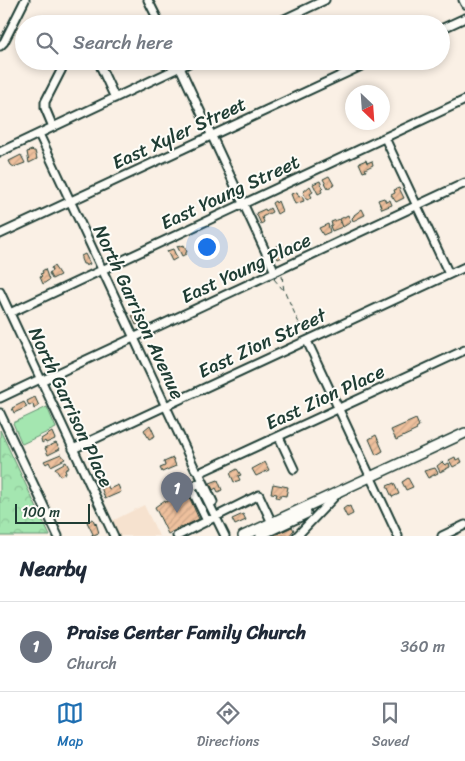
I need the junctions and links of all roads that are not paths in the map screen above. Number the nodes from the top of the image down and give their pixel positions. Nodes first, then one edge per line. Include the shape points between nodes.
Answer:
1 (24, 0) edge
2 (148, 0) edge
3 (325, 0) edge
4 (463, 0) edge
5 (465, 4) edge
6 (17, 15) edge
7 (156, 15) edge
8 (293, 15) edge
9 (465, 18) edge
10 (15, 19) edge
11 (450, 25) edge
12 (0, 46) edge
13 (61, 70) edge
14 (102, 70) edge
15 (168, 70) edge
16 (182, 70) edge
17 (353, 70) edge
18 (115, 98) junction
19 (465, 100) edge
20 (53, 127) junction
21 (39, 134) junction
22 (212, 136) junction
23 (385, 138) junction
24 (0, 152) edge
25 (465, 184) edge
26 (70, 202) junction
27 (243, 204) junction
28 (416, 206) junction
29 (0, 234) edge
30 (465, 266) edge
31 (102, 271) junction
32 (275, 272) junction
33 (449, 274) junction
34 (0, 292) edge
35 (10, 313) junction
36 (133, 338) junction
37 (307, 340) junction
38 (465, 350) edge
39 (41, 380) junction
40 (0, 398) edge
41 (165, 406) junction
42 (339, 409) junction
43 (0, 413) edge
44 (465, 433) edge
45 (279, 437) junction
46 (73, 449) junction
47 (294, 469) dead end
48 (199, 473) junction
49 (370, 477) junction
50 (340, 491) junction
51 (213, 502) dead end
52 (306, 510) junction
53 (216, 517) junction
54 (207, 521) junction
55 (272, 523) junction
56 (465, 525) edge
57 (58, 536) edge
58 (114, 536) edge
59 (178, 536) edge
60 (224, 536) edge
61 (244, 536) edge
62 (260, 536) edge
63 (297, 536) edge
64 (398, 536) edge
65 (442, 536) edge

1 - 6 street
2 - 7 street
3 - 8 street
4 - 5 street
9 - 11 street
10 - 12 street
13 - 20 street via 45,102
14 - 18 street
15 - 18 street
16 - 22 street
17 - 22 street, East Xyler Street
18 - 20 street
19 - 23 street, East Young Street
20 - 21 street
21 - 24 street
21 - 26 street, North Garrison Avenue
22 - 26 street, East Xyler Street
22 - 27 street
23 - 27 street, East Young Street
23 - 28 street
25 - 28 street, East Young Place
26 - 29 street, East Xyler Street
26 - 31 street, North Garrison Avenue
27 - 31 street, East Young Street
27 - 32 street
28 - 32 street, East Young Place
28 - 33 street
30 - 33 street, East Zion Street
31 - 35 street, East Young Street
31 - 36 street, North Garrison Avenue
32 - 36 street, East Young Place
33 - 37 street, East Zion Street
34 - 35 street, North Garrison Place
35 - 39 street, North Garrison Place
36 - 39 street, East Young Place
36 - 41 street, North Garrison Avenue
37 - 41 street, East Zion Street
37 - 42 street
38 - 42 street, East Zion Place
39 - 40 street, East Young Place
39 - 46 street, North Garrison Place
41 - 46 street, East Zion Street
41 - 48 street, North Garrison Avenue
42 - 45 street, East Zion Place
42 - 49 street
43 - 57 street
44 - 49 main road
45 - 47 street
45 - 48 street, East Zion Place
46 - 58 street, North Garrison Place
48 - 51 street, North Garrison Avenue
49 - 50 main road
49 - 64 street
50 - 52 main road
50 - 63 street
52 - 55 main road
52 - 62 street
53 - 54 street
53 - 54 street via 199,483 191,488
53 - 55 street via 259,495
53 - 60 street
54 - 59 street
55 - 61 main road
56 - 65 street

